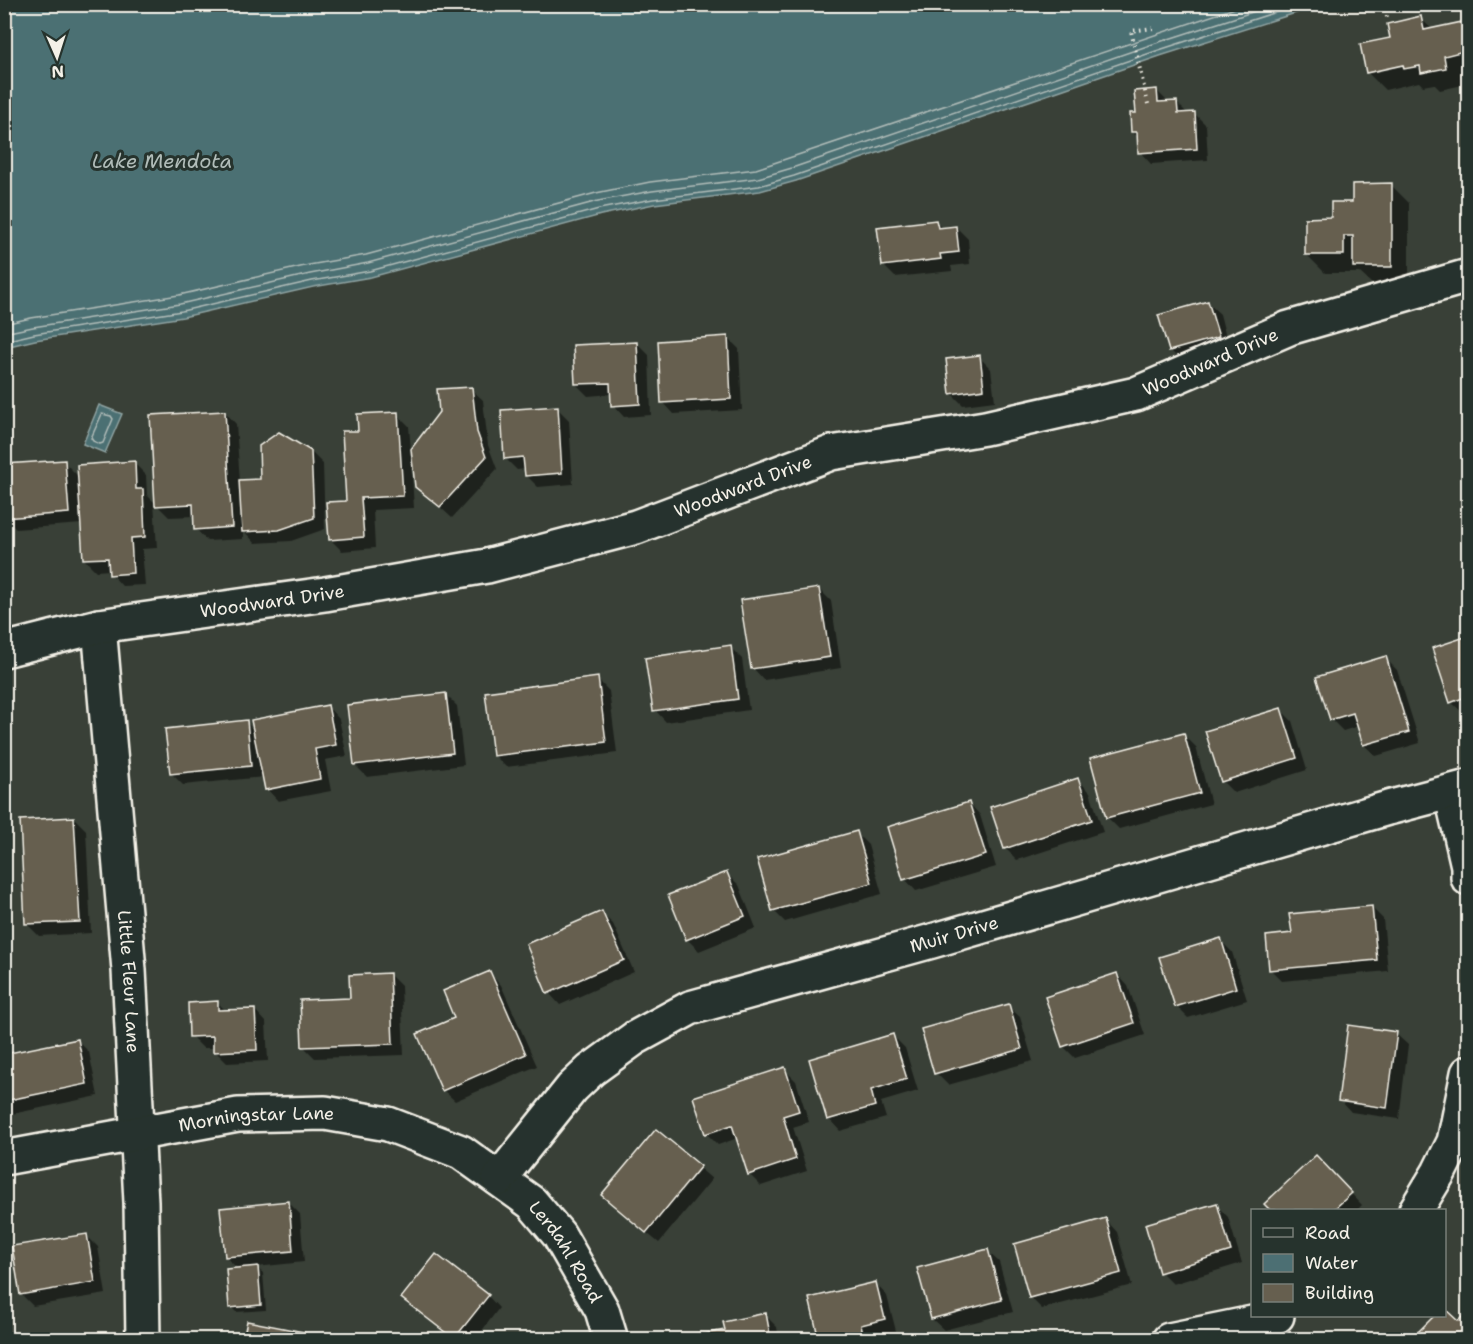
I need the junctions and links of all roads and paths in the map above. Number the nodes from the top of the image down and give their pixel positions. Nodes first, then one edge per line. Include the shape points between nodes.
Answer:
1 (1384, 4) edge
2 (1387, 17) dead end
3 (1153, 28) dead end
4 (1148, 104) dead end
5 (1468, 276) edge
6 (99, 626) junction
7 (4, 650) edge
8 (1460, 790) edge
9 (1468, 878) edge
10 (1468, 1073) edge
11 (137, 1133) junction
12 (4, 1158) edge
13 (499, 1179) junction
14 (1417, 1209) edge
15 (1274, 1317) edge
16 (143, 1340) edge
17 (611, 1340) edge
18 (1169, 1340) edge

1 - 2 path
3 - 4 path via 1131,31
5 - 6 street, Woodward Drive via 1289,328 1136,394 985,428 831,453 636,527 487,566
6 - 7 street, Woodward Drive
6 - 11 street, Little Fleur Lane via 127,938
8 - 9 street
8 - 13 street, Muir Drive via 690,1008 635,1038 591,1070
10 - 14 street via 1454,1142
11 - 12 street, Morningstar Lane
11 - 13 street, Morningstar Lane via 238,1115 326,1113 388,1124 461,1152
11 - 16 street, Little Fleur Lane
13 - 17 street, Lerdahl Road via 532,1203 559,1235 602,1310
15 - 18 street

